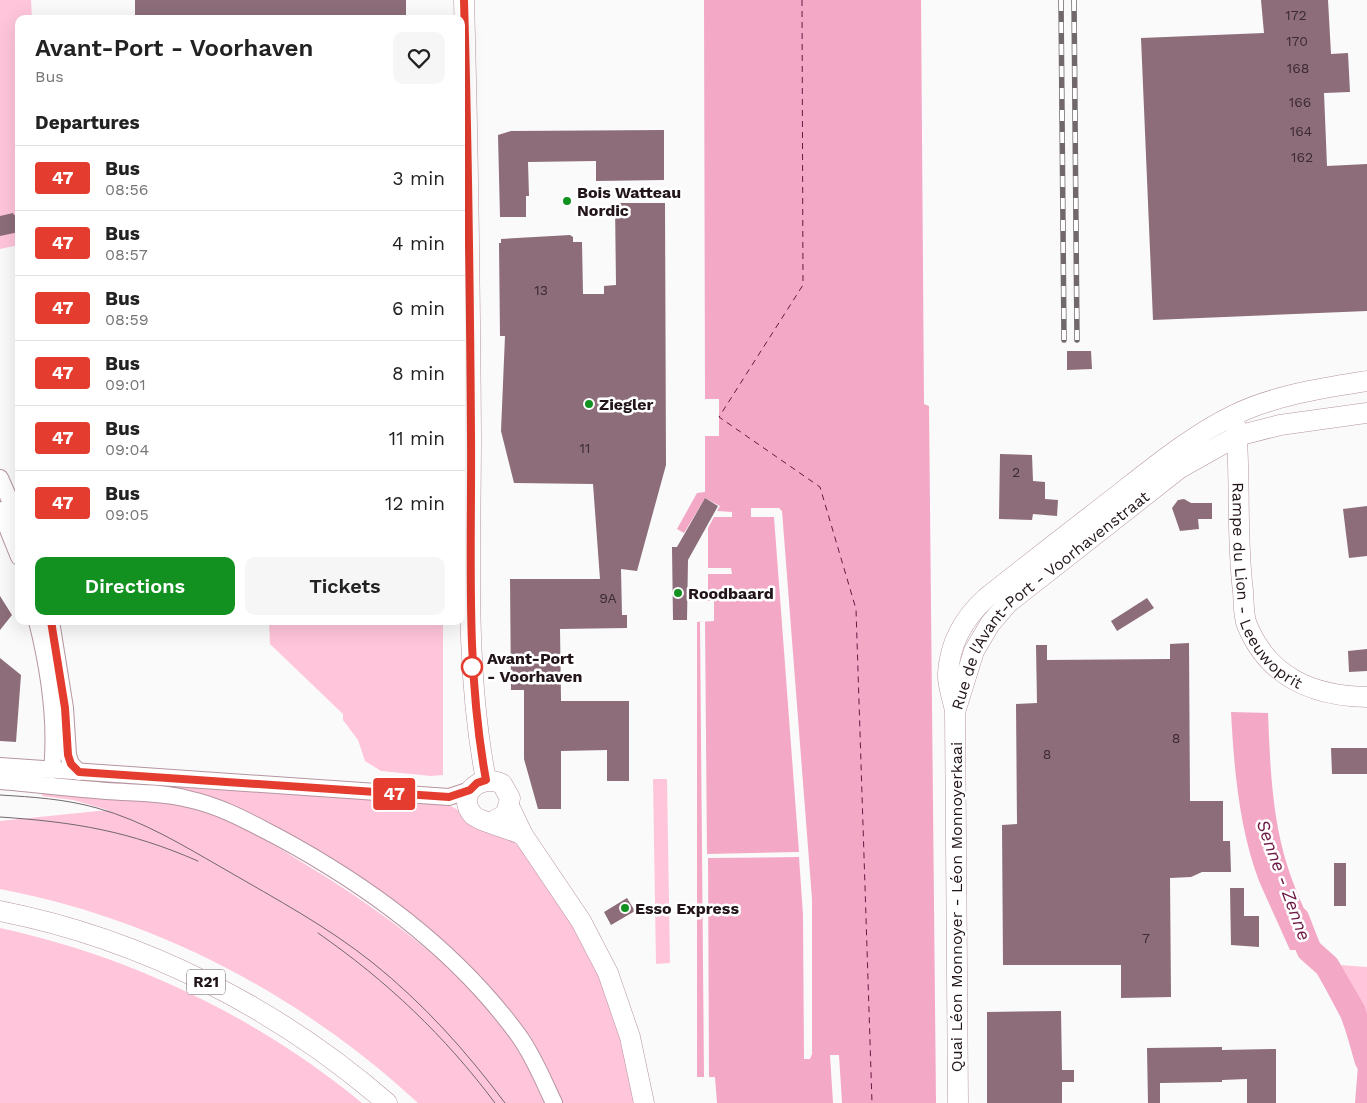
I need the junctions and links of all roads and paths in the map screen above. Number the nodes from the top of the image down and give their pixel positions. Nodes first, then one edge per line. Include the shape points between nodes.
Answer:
1 (464, 0) edge
2 (464, 15) edge
3 (465, 62) edge
4 (1367, 381) edge
5 (1367, 413) edge
6 (1235, 415) junction
7 (1237, 436) junction
8 (0, 478) edge
9 (0, 510) edge
10 (15, 512) edge
11 (15, 547) edge
12 (38, 625) edge
13 (52, 625) edge
14 (1367, 697) edge
15 (955, 711) junction
16 (0, 766) edge
17 (52, 770) junction
18 (79, 772) junction
19 (0, 781) edge
20 (475, 793) junction
21 (509, 806) junction
22 (492, 822) junction
23 (523, 835) junction
24 (0, 911) edge
25 (387, 1103) edge
26 (554, 1103) edge
27 (644, 1103) edge
28 (958, 1103) edge

1 - 2 main road
3 - 20 main road
4 - 6 main road, Rue de l'Avant-Port - Voorhavenstraat via 1316,389
5 - 7 main road, Rue de l'Avant-Port - Voorhavenstraat via 1280,425
6 - 7 main road, Rampe du Lion - Leeuwoprit
6 - 15 main road, Rue de l'Avant-Port - Voorhavenstraat via 1164,460 971,612 959,630 948,674
7 - 14 main road, Rampe du Lion - Leeuwoprit via 1240,566 1246,624 1259,646 1290,678 1332,695
7 - 15 main road, Rue de l'Avant-Port - Voorhavenstraat via 1180,468 1008,603 990,624 974,651
8 - 10 street
9 - 11 street
12 - 17 street via 52,703
13 - 18 street via 65,708 68,755
15 - 28 main road, Quai Léon Monnoyer - Léon Monnoyerkaai
16 - 17 street
17 - 18 street
18 - 20 street via 449,797
19 - 26 street via 189,799 234,814 292,845 374,897 454,963 520,1038
20 - 21 main road via 502,784 510,798
20 - 22 main road via 478,819
21 - 22 main road via 506,814
21 - 23 main road
22 - 23 main road
23 - 27 main road via 581,921 608,973 630,1037
24 - 25 main road, R21 via 86,934 202,980 311,1044

